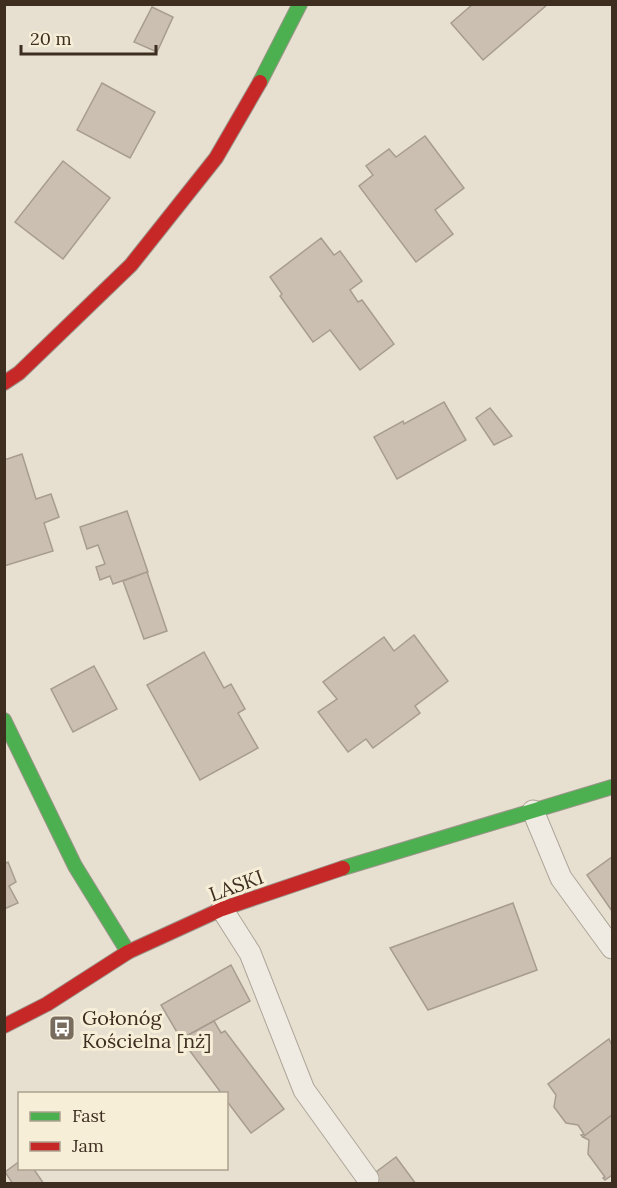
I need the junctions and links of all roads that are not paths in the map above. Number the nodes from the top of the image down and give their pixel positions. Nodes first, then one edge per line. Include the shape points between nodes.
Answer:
1 (300, 4) edge
2 (4, 383) edge
3 (4, 720) edge
4 (612, 788) edge
5 (533, 811) junction
6 (222, 909) junction
7 (612, 948) edge
8 (128, 952) junction
9 (4, 1026) edge
10 (368, 1179) dead end

1 - 2 street via 216,158 131,265 20,373
3 - 8 street via 75,866
4 - 5 street, LASKI
5 - 6 street, LASKI via 364,861
5 - 7 lane via 561,879
6 - 8 street, LASKI
6 - 10 lane via 250,953 304,1090
8 - 9 street, LASKI via 48,1004

